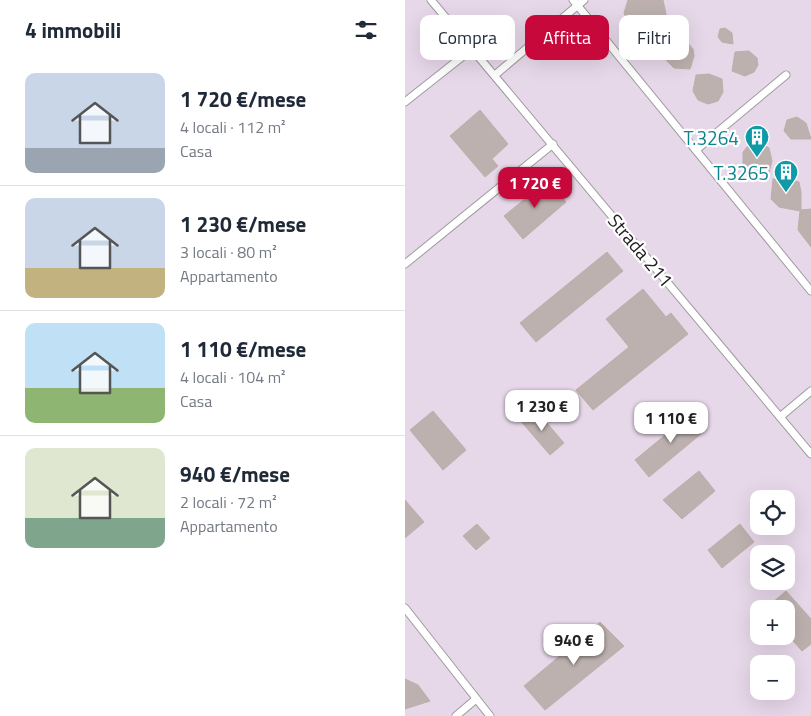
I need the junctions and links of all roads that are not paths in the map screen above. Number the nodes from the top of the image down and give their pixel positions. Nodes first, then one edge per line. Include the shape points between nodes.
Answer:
1 (431, 0) edge
2 (583, 0) edge
3 (575, 3) edge
4 (444, 15) edge
5 (458, 60) edge
6 (482, 60) edge
7 (495, 75) junction
8 (786, 75) dead end
9 (405, 102) edge
10 (553, 144) junction
11 (695, 150) junction
12 (405, 264) edge
13 (811, 291) edge
14 (811, 391) edge
15 (780, 417) junction
16 (811, 454) edge
17 (405, 608) edge
18 (476, 699) junction
19 (456, 716) edge
20 (490, 716) edge

1 - 4 lane, Strada 211
2 - 3 lane
3 - 7 lane
3 - 11 lane
5 - 9 lane
6 - 7 lane, Strada 211
7 - 10 lane, Strada 211
8 - 11 lane
10 - 12 lane
10 - 15 lane, Strada 211
11 - 13 lane
14 - 15 lane
15 - 16 lane, Strada 211
17 - 18 lane
18 - 19 lane
18 - 20 lane

